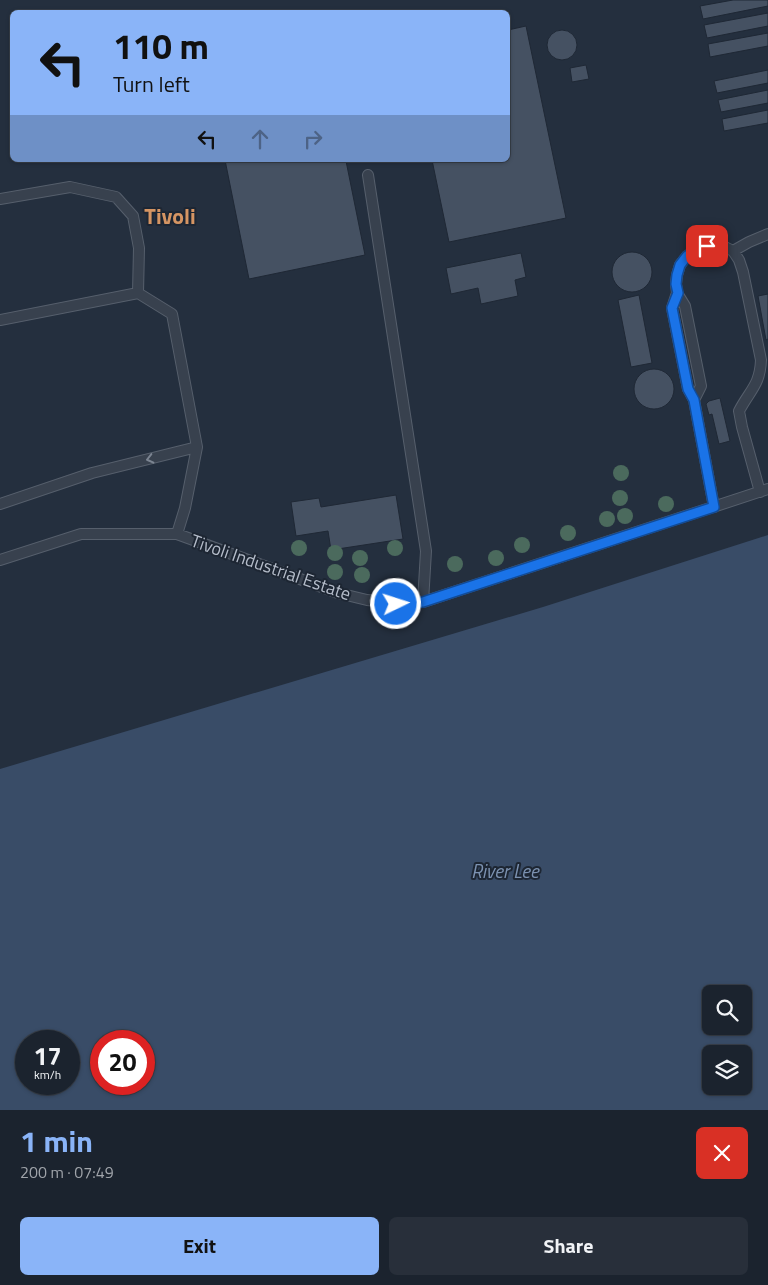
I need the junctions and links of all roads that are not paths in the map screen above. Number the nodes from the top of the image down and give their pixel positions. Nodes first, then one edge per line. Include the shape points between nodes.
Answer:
1 (368, 175) dead end
2 (0, 199) edge
3 (768, 234) edge
4 (733, 251) junction
5 (138, 293) junction
6 (0, 320) edge
7 (757, 383) junction
8 (768, 387) edge
9 (197, 447) junction
10 (764, 491) edge
11 (0, 504) edge
12 (714, 507) junction
13 (177, 534) junction
14 (0, 560) edge
15 (423, 602) junction

1 - 15 lane via 426,551
2 - 5 lane via 70,187 116,197 134,216 139,248
3 - 4 lane
4 - 7 lane via 739,260 761,360
4 - 12 lane via 707,246 687,256 677,275 678,293 672,308 688,389 694,400
5 - 6 lane
5 - 9 lane via 172,314
7 - 8 lane
7 - 10 lane via 739,411
9 -> 11 lane via 92,473
9 - 13 lane
10 - 12 lane, Tivoli Industrial Estate
12 - 15 lane, Tivoli Industrial Estate
13 - 14 lane, Tivoli Industrial Estate via 81,534
13 - 15 lane, Tivoli Industrial Estate via 346,594 396,604

